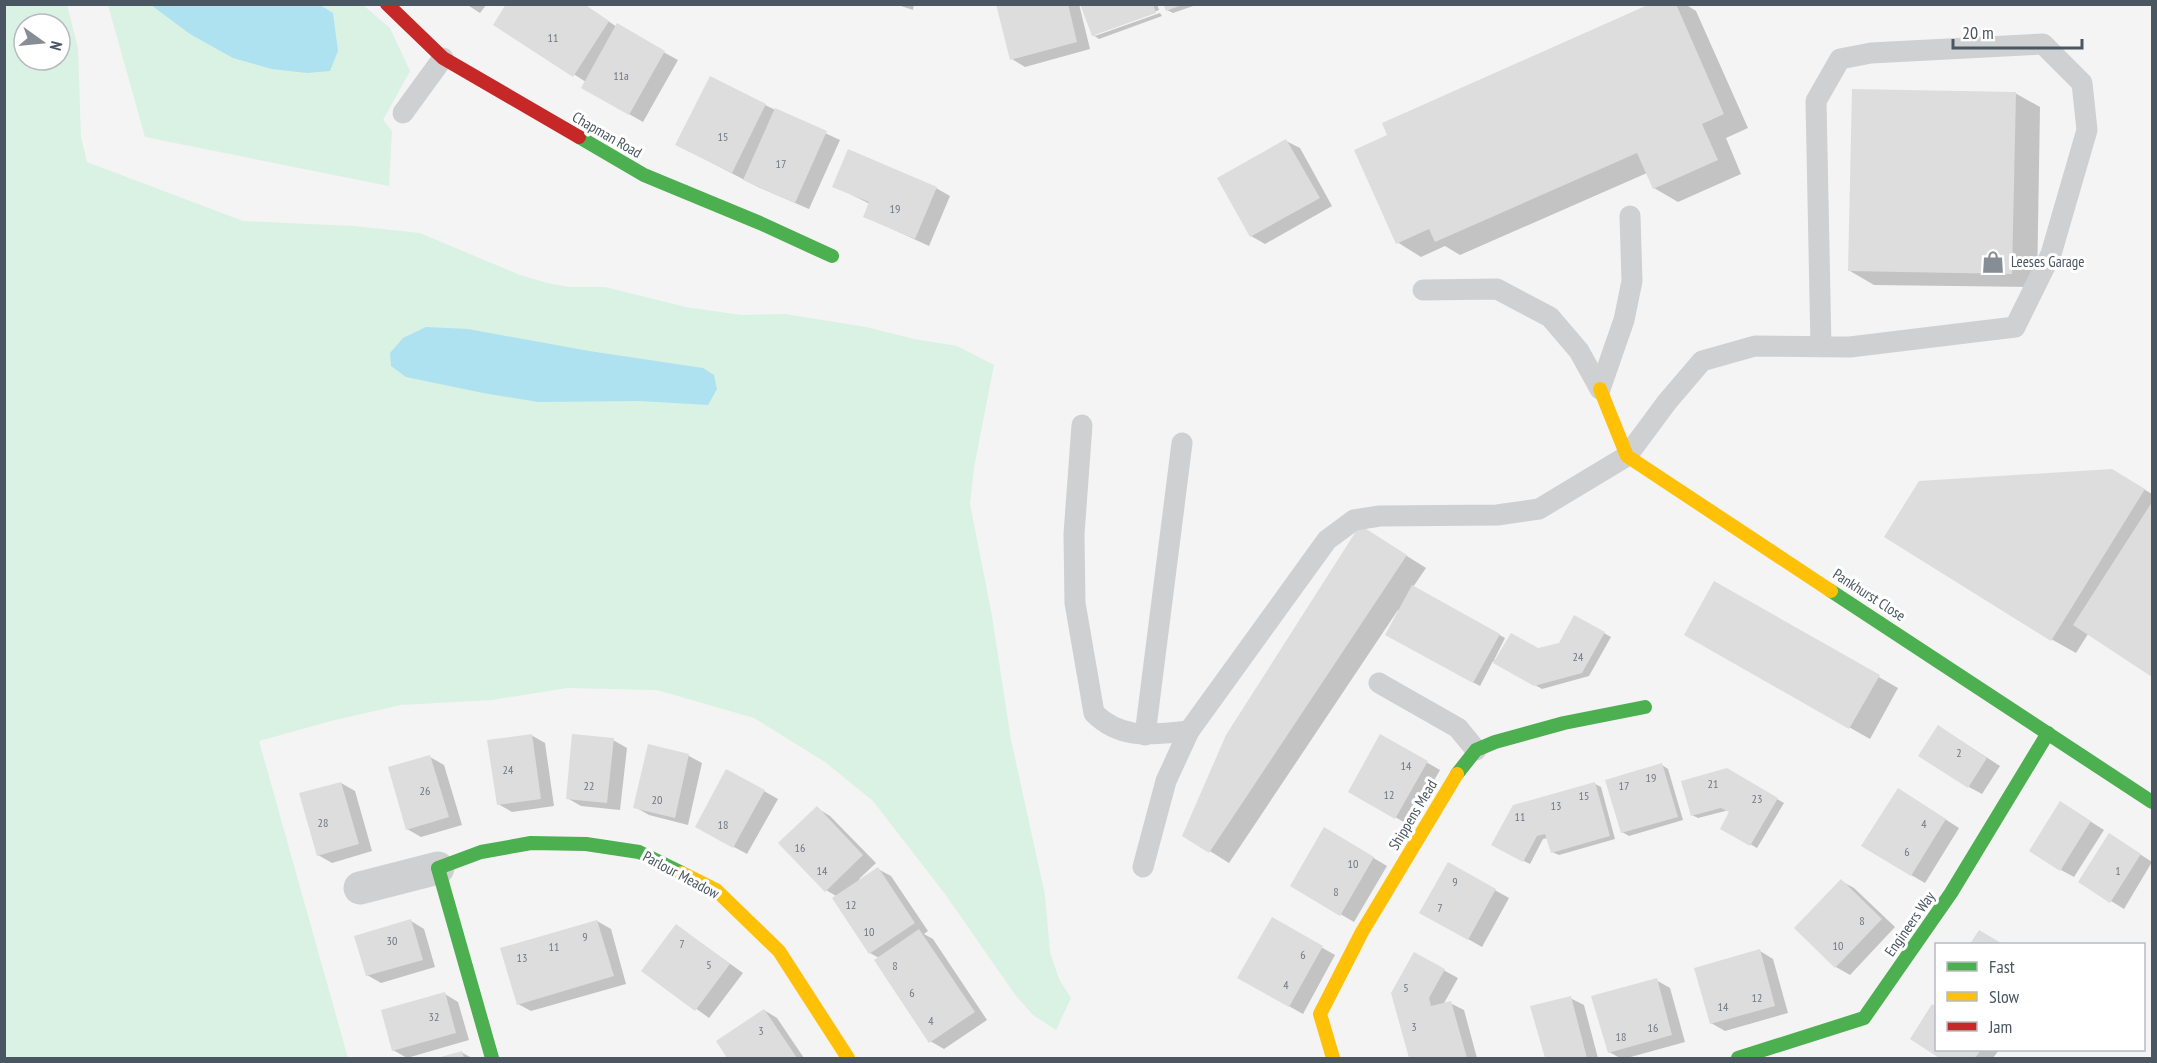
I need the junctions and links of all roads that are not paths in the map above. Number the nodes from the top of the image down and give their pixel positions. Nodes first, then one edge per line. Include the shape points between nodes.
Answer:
1 (387, 4) edge
2 (443, 58) junction
3 (403, 113) dead end
4 (1630, 216) dead end
5 (832, 256) dead end
6 (1423, 290) dead end
7 (1821, 346) junction
8 (1600, 390) junction
9 (1082, 425) dead end
10 (1182, 443) dead end
11 (1627, 456) junction
12 (1379, 683) dead end
13 (1645, 707) dead end
14 (1189, 730) junction
15 (2048, 733) junction
16 (1144, 735) junction
17 (1476, 750) junction
18 (2152, 802) edge
19 (1143, 867) dead end
20 (438, 868) junction
21 (360, 888) dead end
22 (492, 1059) edge
23 (848, 1059) edge
24 (1333, 1059) edge
25 (1738, 1059) edge

1 - 2 street, Chapman Road
2 - 3 lane
2 - 5 street, Chapman Road via 644,176
4 - 8 lane via 1632,281 1624,320
6 - 8 lane via 1497,289 1550,317 1579,351
7 - 7 lane via 1850,347 2015,327 2051,254 2087,130 2082,83 2043,44 1871,53 1840,59 1816,100
7 - 11 lane via 1755,346 1702,361
8 - 11 street
9 - 16 lane via 1074,534 1075,603 1094,713 1116,730
10 - 16 lane
11 - 14 lane via 1539,509 1497,515 1380,516 1354,520 1327,540
11 - 15 street, Pankhurst Close
12 - 17 lane via 1458,728
13 - 17 street via 1564,723
14 - 16 lane
14 - 19 lane via 1166,781
15 - 18 street, Pankhurst Close
15 - 25 street, Engineers Way via 1951,892 1864,1018
17 - 24 street, Shippens Mead via 1462,766 1366,925 1320,1014
20 - 21 street, Parlour Meadow
20 - 22 street
20 - 23 street, Parlour Meadow via 481,852 531,843 586,844 639,852 717,890 779,951

